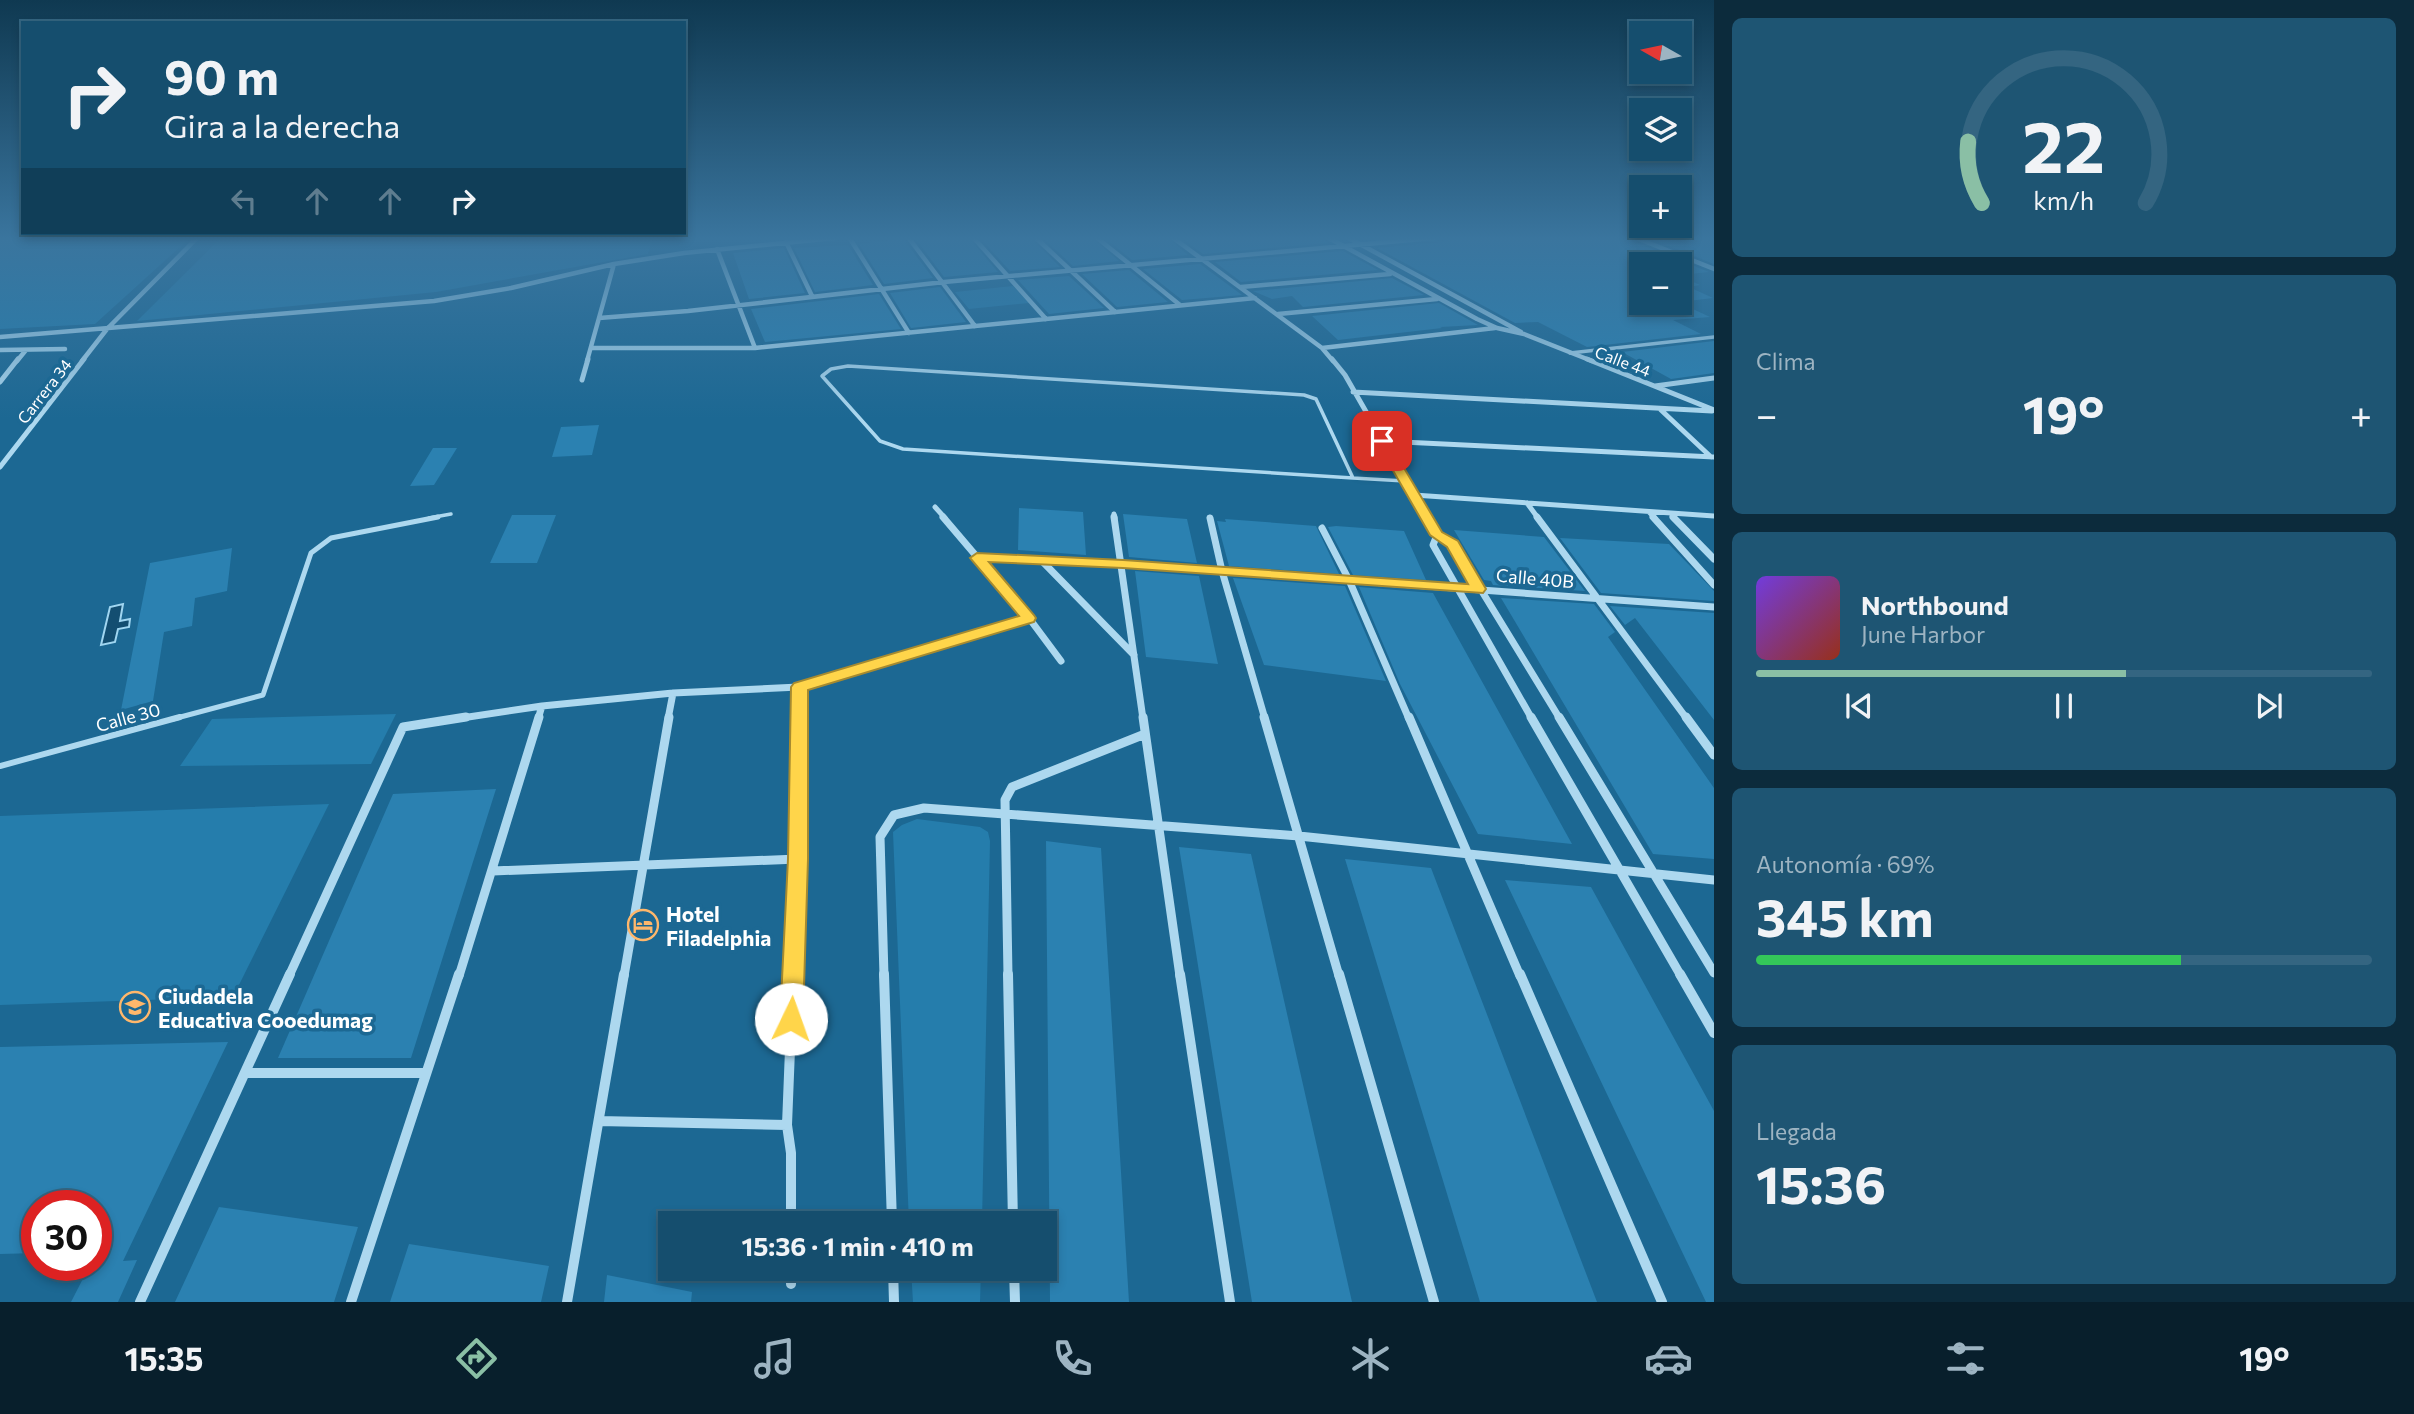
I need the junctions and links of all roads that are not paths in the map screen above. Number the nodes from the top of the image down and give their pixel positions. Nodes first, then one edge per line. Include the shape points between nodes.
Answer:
1 (138, 298) edge
2 (454, 298) edge
3 (605, 298) edge
4 (736, 298) edge
5 (796, 298) edge
6 (887, 298) edge
7 (955, 298) edge
8 (1027, 298) edge
9 (1099, 298) edge
10 (1171, 298) edge
11 (1255, 298) joint
12 (1461, 298) edge
13 (1437, 299) joint
14 (738, 304) junction
15 (1180, 305) junction
16 (1115, 312) junction
17 (1277, 314) junction
18 (599, 318) junction
19 (1046, 319) junction
20 (975, 326) junction
21 (1514, 326) junction
22 (1497, 328) junction
23 (107, 329) junction
24 (909, 333) junction
25 (1524, 334) junction
26 (0, 337) edge
27 (1714, 337) edge
28 (591, 348) junction
29 (755, 348) junction
30 (1322, 348) junction
31 (65, 349) dead end
32 (0, 350) edge
33 (26, 350) junction
34 (1570, 353) junction
35 (1714, 378) edge
36 (582, 380) dead end
37 (0, 382) edge
38 (1654, 386) junction
39 (1353, 392) junction
40 (1661, 409) junction
41 (1714, 411) edge
42 (1382, 441) junction
43 (1713, 458) edge
44 (0, 467) edge
45 (1353, 478) junction
46 (1405, 481) junction
47 (1414, 495) junction
48 (1527, 503) junction
49 (935, 507) dead end
50 (1649, 512) junction
51 (1671, 513) junction
52 (451, 514) dead end
53 (1114, 514) dead end
54 (1714, 516) edge
55 (1210, 518) dead end
56 (1322, 528) dead end
57 (1437, 535) junction
58 (977, 558) junction
59 (1040, 559) junction
60 (1714, 559) edge
61 (1123, 564) junction
62 (1222, 571) junction
63 (1349, 580) junction
64 (1714, 585) edge
65 (1456, 588) junction
66 (1478, 589) junction
67 (1601, 599) junction
68 (1714, 607) edge
69 (1029, 618) junction
70 (1134, 655) junction
71 (1061, 661) dead end
72 (799, 687) junction
73 (673, 693) junction
74 (542, 706) junction
75 (1145, 734) junction
76 (1714, 755) edge
77 (0, 766) edge
78 (1004, 814) junction
79 (1157, 827) junction
80 (1299, 836) junction
81 (1468, 856) junction
82 (798, 859) junction
83 (643, 865) junction
84 (492, 872) junction
85 (1622, 872) junction
86 (1656, 875) junction
87 (1714, 880) edge
88 (1714, 972) edge
89 (1714, 1033) edge
90 (245, 1073) junction
91 (426, 1073) junction
92 (599, 1121) junction
93 (786, 1125) junction
94 (791, 1211) edge
95 (892, 1211) edge
96 (1013, 1211) edge
97 (893, 1281) edge
98 (1014, 1281) edge
99 (140, 1302) edge
100 (351, 1302) edge
101 (567, 1302) edge
102 (894, 1302) edge
103 (1015, 1302) edge
104 (1230, 1302) edge
105 (1434, 1302) edge
106 (1662, 1302) edge

1 - 23 street, Carrera 34
2 - 23 street
3 - 18 street
4 - 14 street
5 - 14 street
6 - 24 street
7 - 20 street
8 - 19 street
9 - 16 street
10 - 15 street
11 - 15 street
11 - 17 street
12 - 21 street, Calle 44
13 - 17 street
13 - 22 street, Calle 44
14 - 18 street
14 - 29 street
15 - 16 street
16 - 19 street
17 - 30 street
18 - 28 street
19 - 20 street
20 - 24 street
21 - 22 street
21 - 25 street, Calle 44
22 - 25 street, Calle 44
22 - 30 street
23 - 26 street
23 - 44 street, Carrera 34
24 - 29 street
25 - 34 street, Calle 44
27 - 34 street
28 - 29 street
28 - 36 street
30 - 39 street via 1346,375
31 - 33 street
32 - 33 street
33 - 37 street
34 - 38 street, Calle 44
35 - 38 street
38 - 41 street, Calle 44
39 - 40 street
39 - 42 street
40 - 41 street
40 - 43 street
42 - 43 street
42 - 46 street
45 - 45 lane via 903,449 880,441 822,376 848,366 1304,395 1316,399
45 - 46 lane
46 - 47 street
47 - 48 street
47 - 57 street
48 - 50 street
48 - 67 street
49 - 58 street
50 - 51 street
50 - 64 street
51 - 54 street
51 - 60 street
52 - 77 lane, Calle 30 via 331,538 311,553 263,695
53 - 61 street
55 - 62 street
56 - 63 street
57 - 65 street via 1433,545
57 - 66 street via 1453,544
58 - 59 street, Calle 40B
58 - 69 street
59 - 61 street, Calle 40B
59 - 70 street
61 - 62 street, Calle 40B
61 - 70 street
62 - 63 street, Calle 40B
62 - 80 street
63 - 65 street, Calle 40B
63 - 81 street
65 - 66 street, Calle 40B
65 - 85 street
66 - 67 street, Calle 40B
66 - 86 street
67 - 68 street, Calle 40B
67 - 76 street
69 - 71 street
69 - 72 street
70 - 75 street
72 - 73 street
72 - 82 street
73 - 74 street
73 - 83 street
74 - 84 street
74 - 90 street via 403,727
75 - 78 street via 1012,787
75 - 79 street
78 - 79 street
78 - 95 street via 924,808 894,815 880,837
78 - 96 street
79 - 80 street
79 - 104 street
80 - 81 street
80 - 105 street
81 - 85 street
81 - 106 street
82 - 83 street
82 - 93 street
83 - 84 street
83 - 92 street
84 - 91 street
85 - 86 street
85 - 89 street
86 - 87 street
86 - 88 street
90 - 91 street
90 - 99 street
91 - 100 street
92 - 93 street
92 - 101 street
93 - 94 street
97 - 102 street
98 - 103 street

